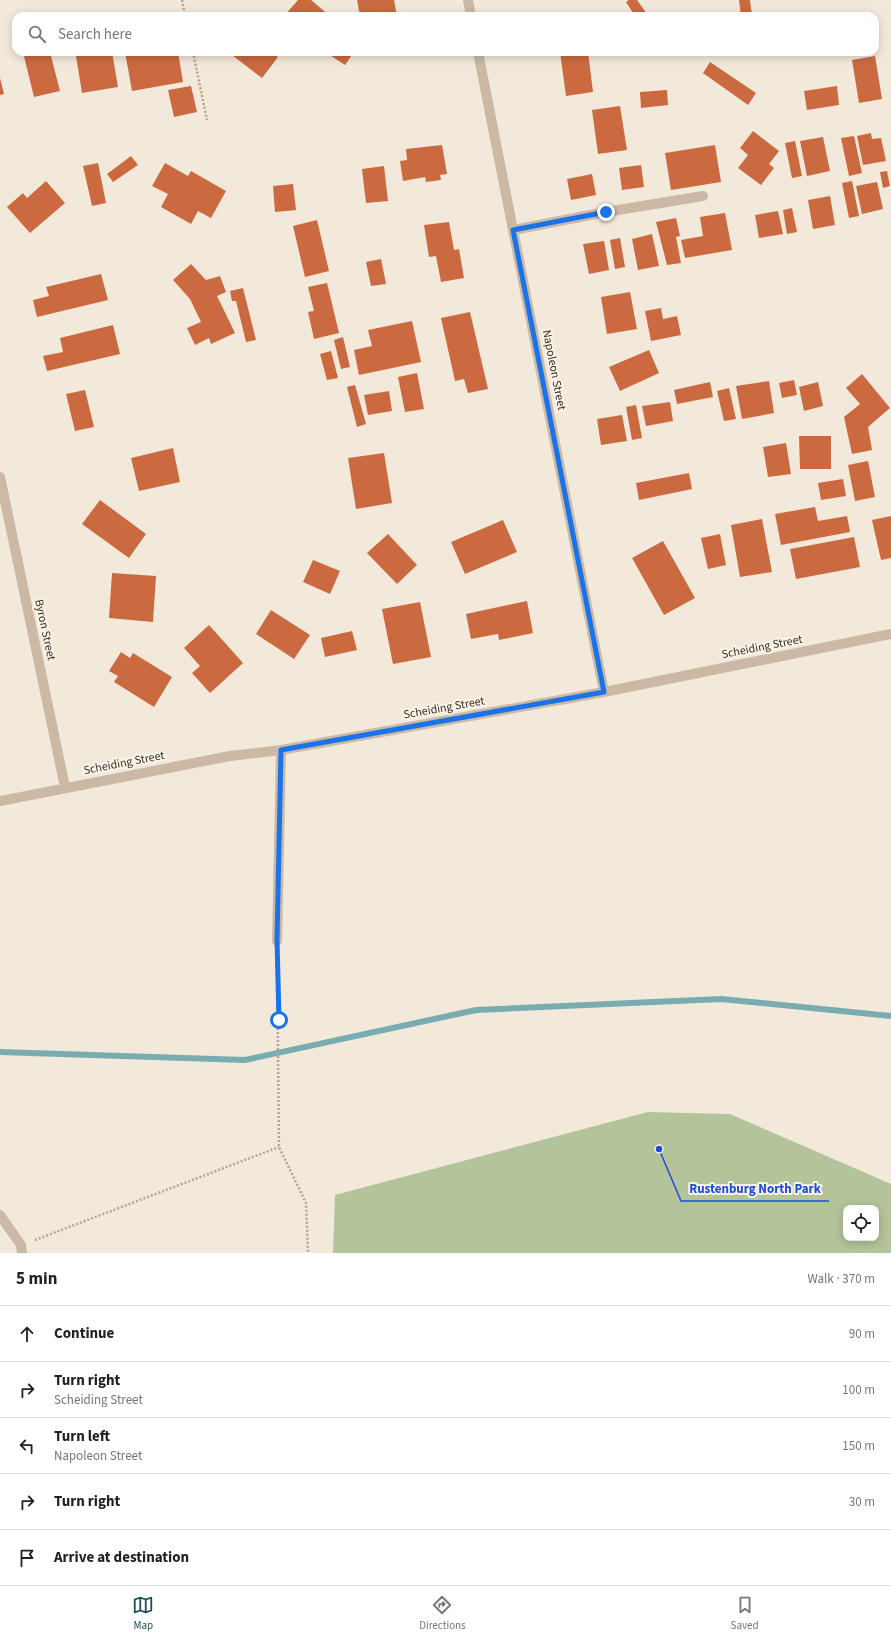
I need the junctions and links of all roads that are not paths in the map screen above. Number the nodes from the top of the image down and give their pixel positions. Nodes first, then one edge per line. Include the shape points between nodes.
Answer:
1 (468, 0) edge
2 (470, 12) edge
3 (479, 56) edge
4 (703, 196) dead end
5 (513, 230) junction
6 (0, 477) edge
7 (891, 634) edge
8 (604, 692) junction
9 (281, 750) junction
10 (65, 787) junction
11 (0, 801) edge
12 (277, 940) road end
13 (0, 1214) edge
14 (22, 1249) edge

1 - 2 street
3 - 5 street, Napoleon Street
4 - 5 street
5 - 8 street, Napoleon Street
6 - 10 street, Byron Street
7 - 8 street, Scheiding Street
8 - 9 street, Scheiding Street
9 - 10 street, Scheiding Street via 230,756
9 - 12 street
10 - 11 street, Scheiding Street
13 - 14 street

